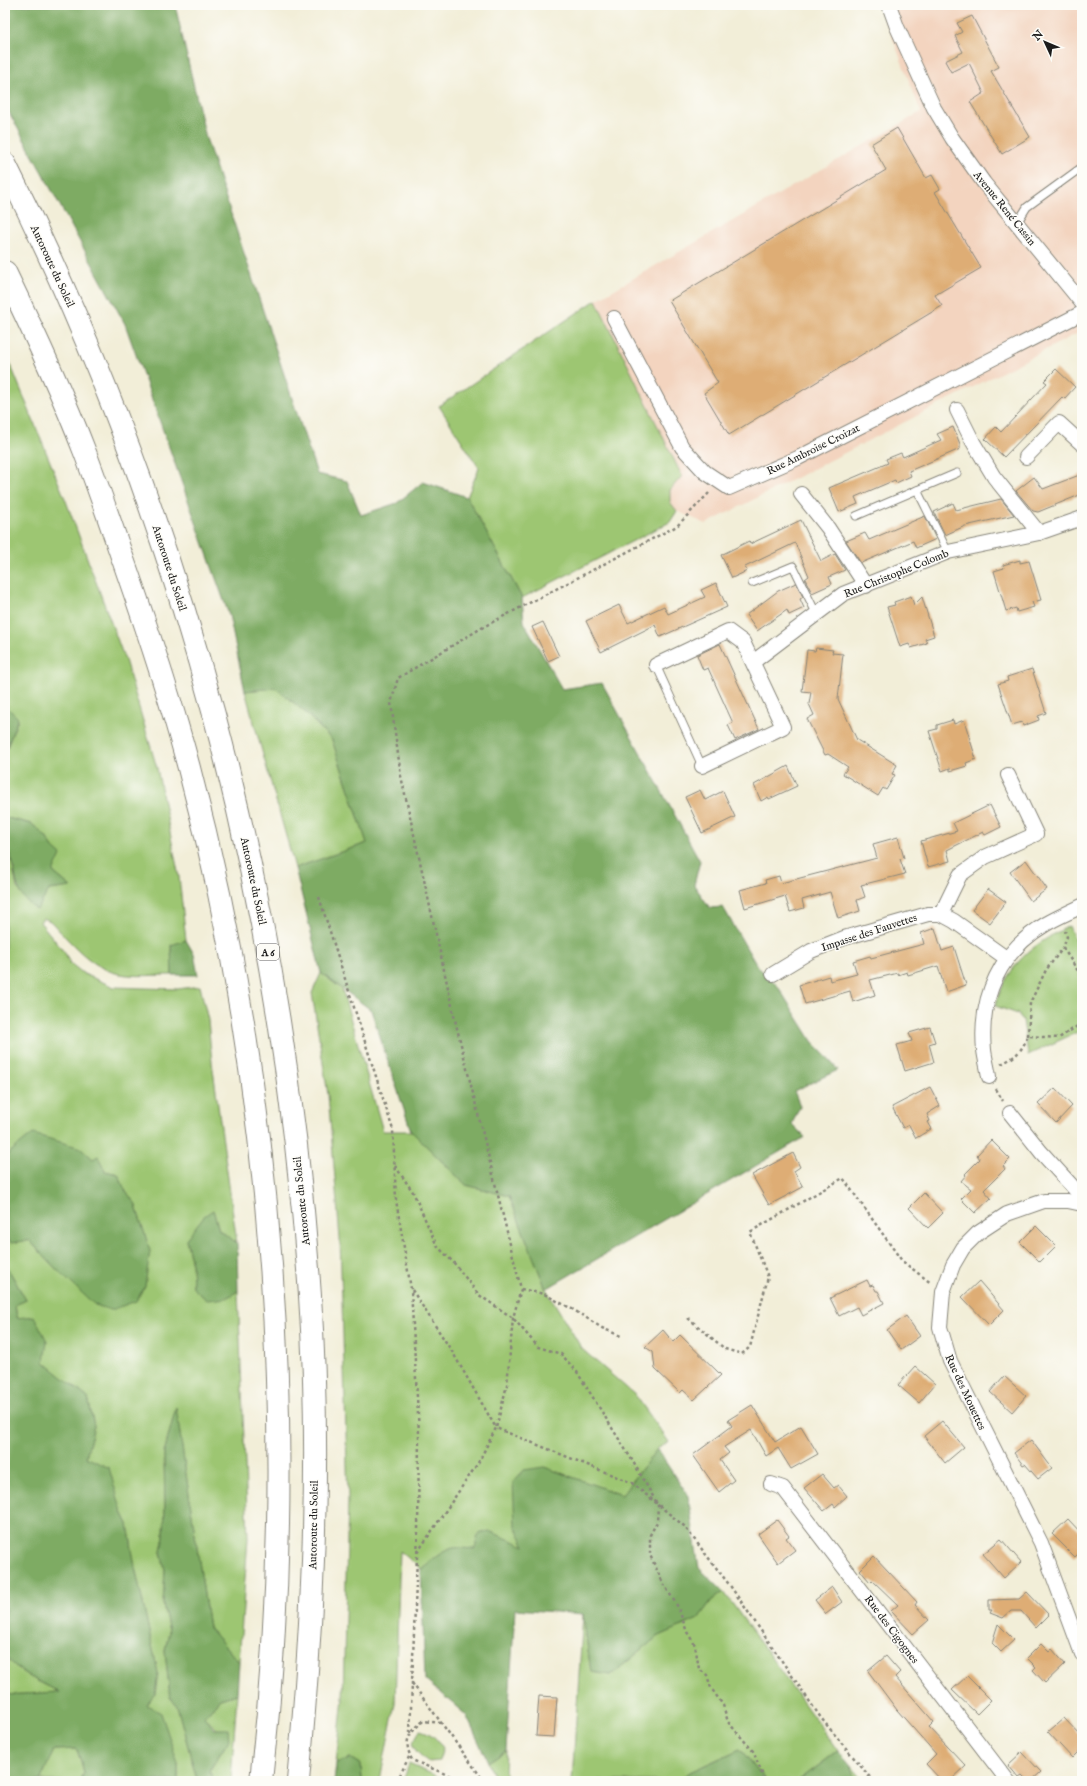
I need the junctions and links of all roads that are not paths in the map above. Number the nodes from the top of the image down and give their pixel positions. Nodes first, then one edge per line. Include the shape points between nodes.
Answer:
1 (889, 5) edge
2 (5, 164) edge
3 (1082, 167) edge
4 (1017, 223) junction
5 (5, 272) edge
6 (1082, 303) edge
7 (1082, 313) edge
8 (614, 318) dead end
9 (957, 410) dead end
10 (1082, 444) edge
11 (1026, 457) dead end
12 (957, 473) dead end
13 (917, 490) junction
14 (801, 494) dead end
15 (856, 516) dead end
16 (1082, 518) edge
17 (1039, 533) junction
18 (948, 552) junction
19 (752, 583) dead end
20 (866, 586) junction
21 (816, 613) junction
22 (753, 662) junction
23 (656, 665) joint
24 (702, 766) joint
25 (1008, 775) dead end
26 (1082, 906) edge
27 (941, 914) junction
28 (1006, 958) junction
29 (773, 974) dead end
30 (989, 1073) road end
31 (1010, 1113) road end
32 (1082, 1198) edge
33 (1082, 1204) edge
34 (771, 1484) dead end
35 (1082, 1654) edge
36 (260, 1781) edge
37 (298, 1781) edge
38 (1008, 1781) edge

1 - 4 street, Avenue René Cassin via 934,108 984,184
2 - 37 highway, Autoroute du Soleil / A 6 via 70,303 119,420 171,568 224,752 247,844 265,936 281,1026 293,1120 310,1300 314,1407 314,1520 307,1684
3 - 4 lane via 1028,207
4 - 6 street, Avenue René Cassin
5 - 36 highway via 34,332 84,450 158,659 190,769 211,861 244,1034 265,1198 277,1409 278,1508 275,1602
7 - 8 street, Rue Ambroise Croizat via 798,458 729,488 705,472 682,447
9 - 17 street via 994,477
10 - 11 street via 1060,423
12 - 13 lane
13 - 15 lane
13 - 18 lane
14 - 20 street via 828,528
16 - 17 street, Rue Christophe Colomb
17 - 18 street, Rue Christophe Colomb
18 - 20 street, Rue Christophe Colomb
19 - 21 lane via 793,566
20 - 21 street, Rue Christophe Colomb via 843,594
21 - 22 street, Rue Christophe Colomb
22 - 23 street via 743,642 728,631
22 - 24 street via 783,727
23 - 24 lane
25 - 27 street via 1036,834 985,857 960,874
26 - 28 street via 1046,924
27 - 28 street
27 - 29 street, Impasse des Fauvettes via 915,917 844,938 811,951
28 - 30 street via 994,980 984,1015 984,1051
31 - 32 street
33 - 35 street, Rue des Mouettes via 1044,1201 1007,1214 978,1233 963,1248 943,1292 940,1327 950,1361 1041,1543
34 - 38 street, Rue des Cigognes via 783,1488

